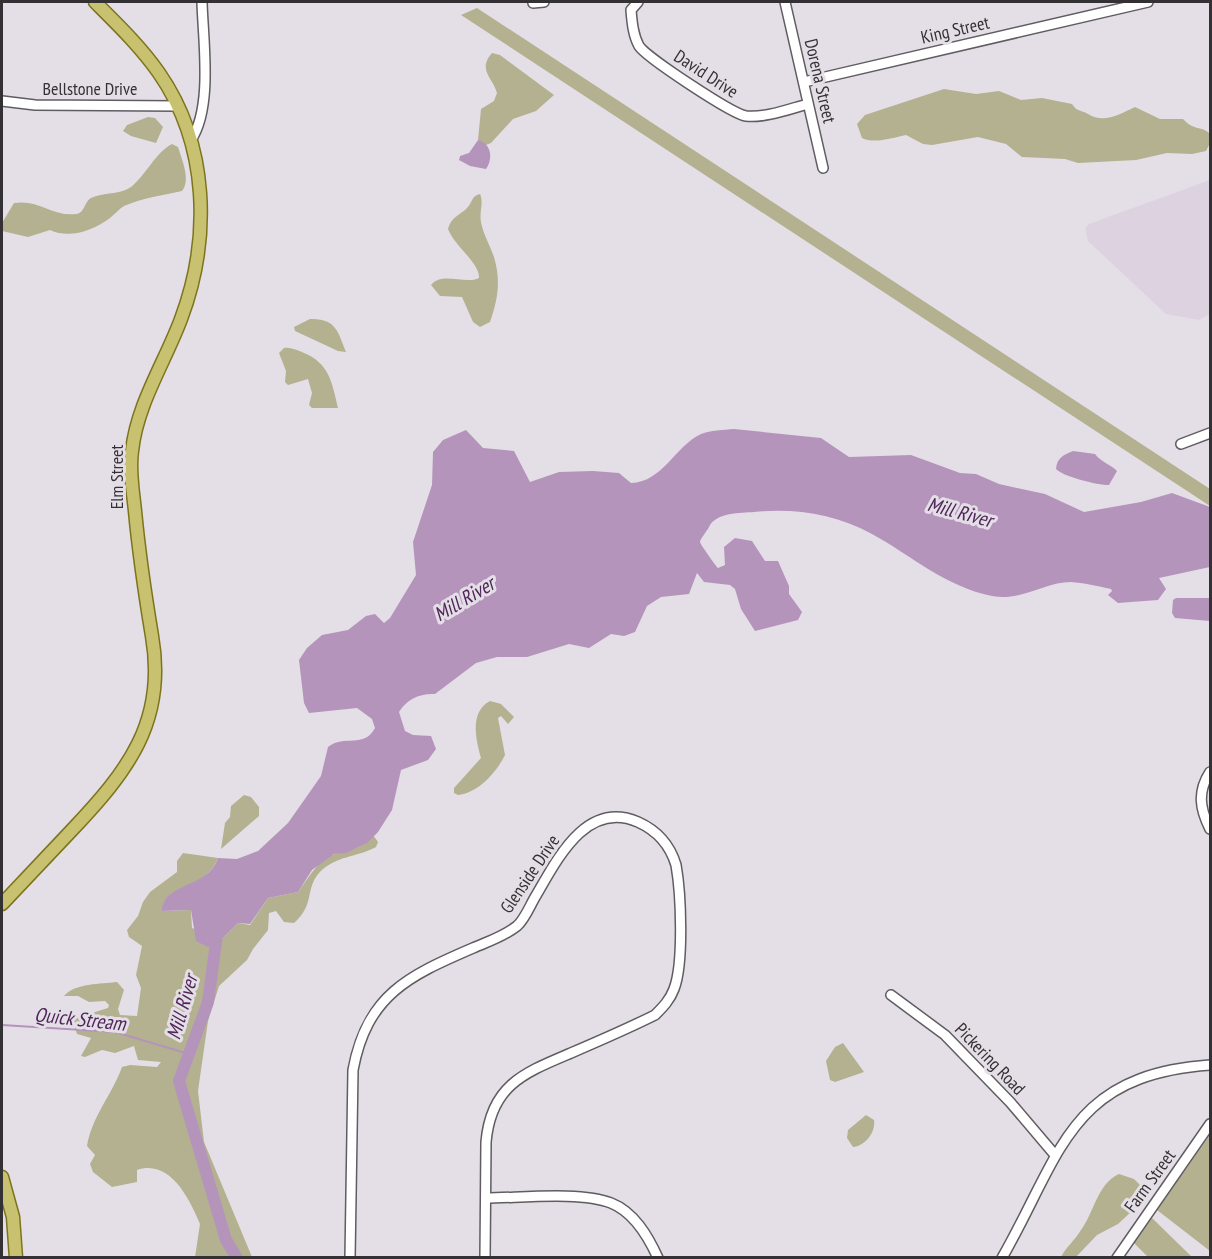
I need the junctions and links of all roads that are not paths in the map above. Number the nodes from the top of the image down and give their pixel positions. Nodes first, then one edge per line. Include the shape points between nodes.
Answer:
1 (95, 2) edge
2 (202, 2) edge
3 (544, 2) edge
4 (638, 2) edge
5 (785, 2) edge
6 (1148, 2) edge
7 (533, 3) dead end
8 (804, 82) junction
9 (2, 101) edge
10 (808, 104) junction
11 (178, 106) junction
12 (191, 140) junction
13 (823, 168) dead end
14 (1210, 433) edge
15 (1181, 444) dead end
16 (1210, 772) edge
17 (1210, 829) edge
18 (2, 904) edge
19 (891, 995) dead end
20 (1210, 1065) edge
21 (1210, 1124) edge
22 (1055, 1155) junction
23 (3, 1185) edge
24 (486, 1198) junction
25 (16, 1257) edge
26 (351, 1257) edge
27 (485, 1257) edge
28 (658, 1257) edge
29 (1002, 1257) edge
30 (1117, 1257) edge

1 - 11 main road, Elm Street via 143,52
2 - 12 street via 204,93 200,122
3 - 7 street
4 - 10 street, David Drive via 631,10 639,46 724,106 741,115 758,116
5 - 8 street, Dorena Street
6 - 8 street, King Street
8 - 10 street, Dorena Street
9 - 11 street, Bellstone Drive via 35,105
10 - 13 street, Dorena Street
11 - 12 main road, Elm Street
12 - 18 main road, Elm Street via 201,202 193,278 182,318 143,410 131,454 137,537 157,669 152,706 139,744 115,781
14 - 15 street
16 - 17 street via 1201,799
19 - 22 street, Pickering Road via 945,1035
20 - 22 street via 1154,1074 1108,1094 1088,1110
21 - 30 street, Farm Street
22 - 29 street
23 - 25 main road via 14,1225
24 - 26 street, Glenside Drive via 487,1125 508,1087 521,1075 655,1015 674,990 679,958 676,865 672,852 658,834 629,818 610,817 581,830 565,848 520,924 501,937 416,973 383,1001 370,1018 357,1048 353,1070
24 - 27 street, Glenside Drive
24 - 28 street via 579,1197 610,1202 628,1213 648,1236

